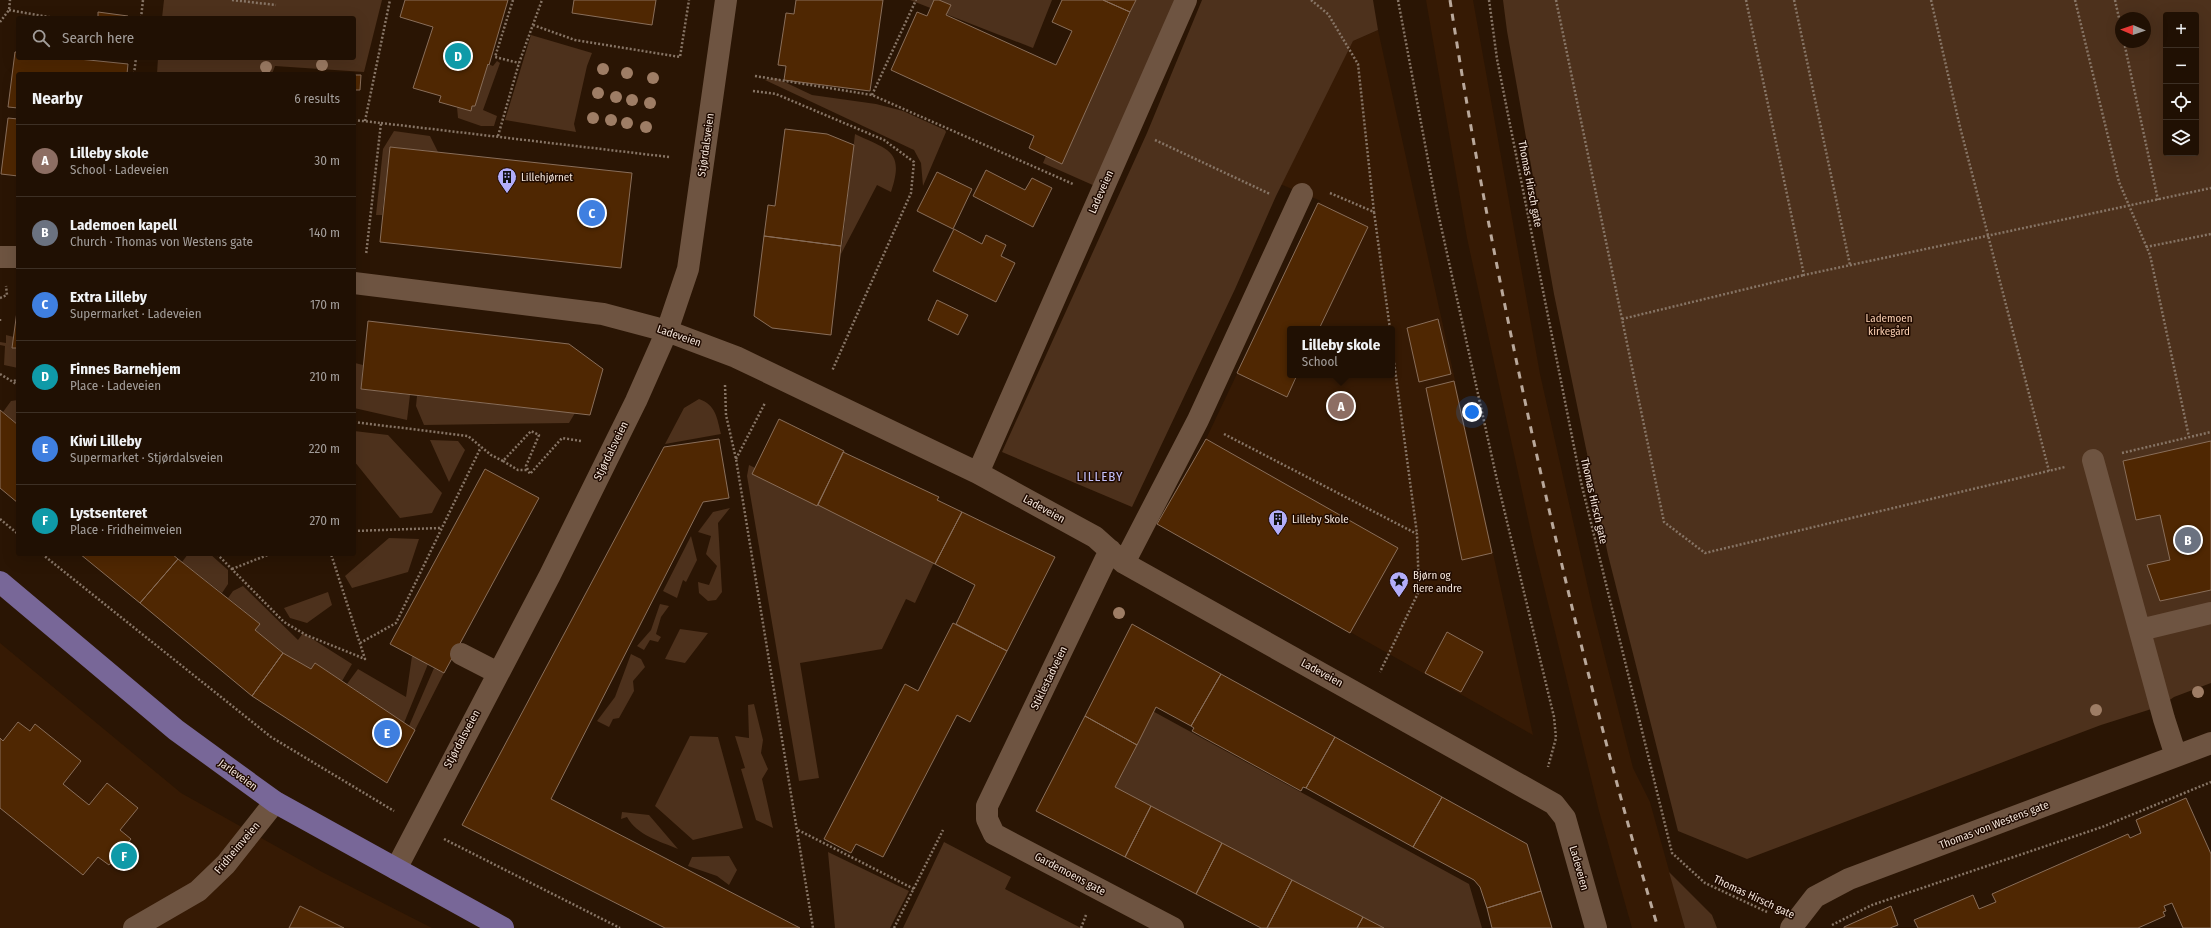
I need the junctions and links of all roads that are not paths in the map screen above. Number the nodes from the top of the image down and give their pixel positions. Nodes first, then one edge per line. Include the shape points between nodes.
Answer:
1 (726, 0) edge
2 (1186, 0) edge
3 (1299, 200) road end
4 (0, 257) edge
5 (16, 257) edge
6 (356, 283) edge
7 (667, 331) junction
8 (2093, 460) road end
9 (978, 473) junction
10 (1117, 557) junction
11 (0, 582) edge
12 (2211, 613) edge
13 (2140, 630) junction
14 (461, 654) dead end
15 (498, 673) junction
16 (2211, 743) edge
17 (2176, 756) junction
18 (275, 802) junction
19 (987, 806) joint
20 (396, 869) junction
21 (1792, 926) edge
22 (135, 928) edge
23 (503, 928) edge
24 (1173, 928) edge
25 (1596, 928) edge

1 - 7 street, Stjørdalsveien via 688,269
2 - 9 street, Ladeveien
3 - 10 street, Stiklestadveien via 1198,420
4 - 5 street
6 - 7 street, Ladeveien via 603,314
7 - 9 street, Ladeveien via 736,357
7 - 15 street, Stjørdalsveien via 636,402
8 - 13 street
9 - 10 street, Ladeveien via 1095,537
10 - 19 street, Stiklestadveien
10 - 25 street, Ladeveien via 1554,804 1565,818
11 - 18 main road, Jarleveien via 176,730
12 - 13 street
13 - 17 street
14 - 15 street
15 - 20 street, Stjørdalsveien
16 - 17 street, Thomas von Westens gate
17 - 21 street, Thomas von Westens gate via 1849,879 1815,897
18 - 20 main road, Jarleveien
18 - 22 street, Fridheimveien via 226,864 198,891
19 - 24 street, Gardemoens gate via 987,819 994,834
20 - 23 main road, Jarleveien

